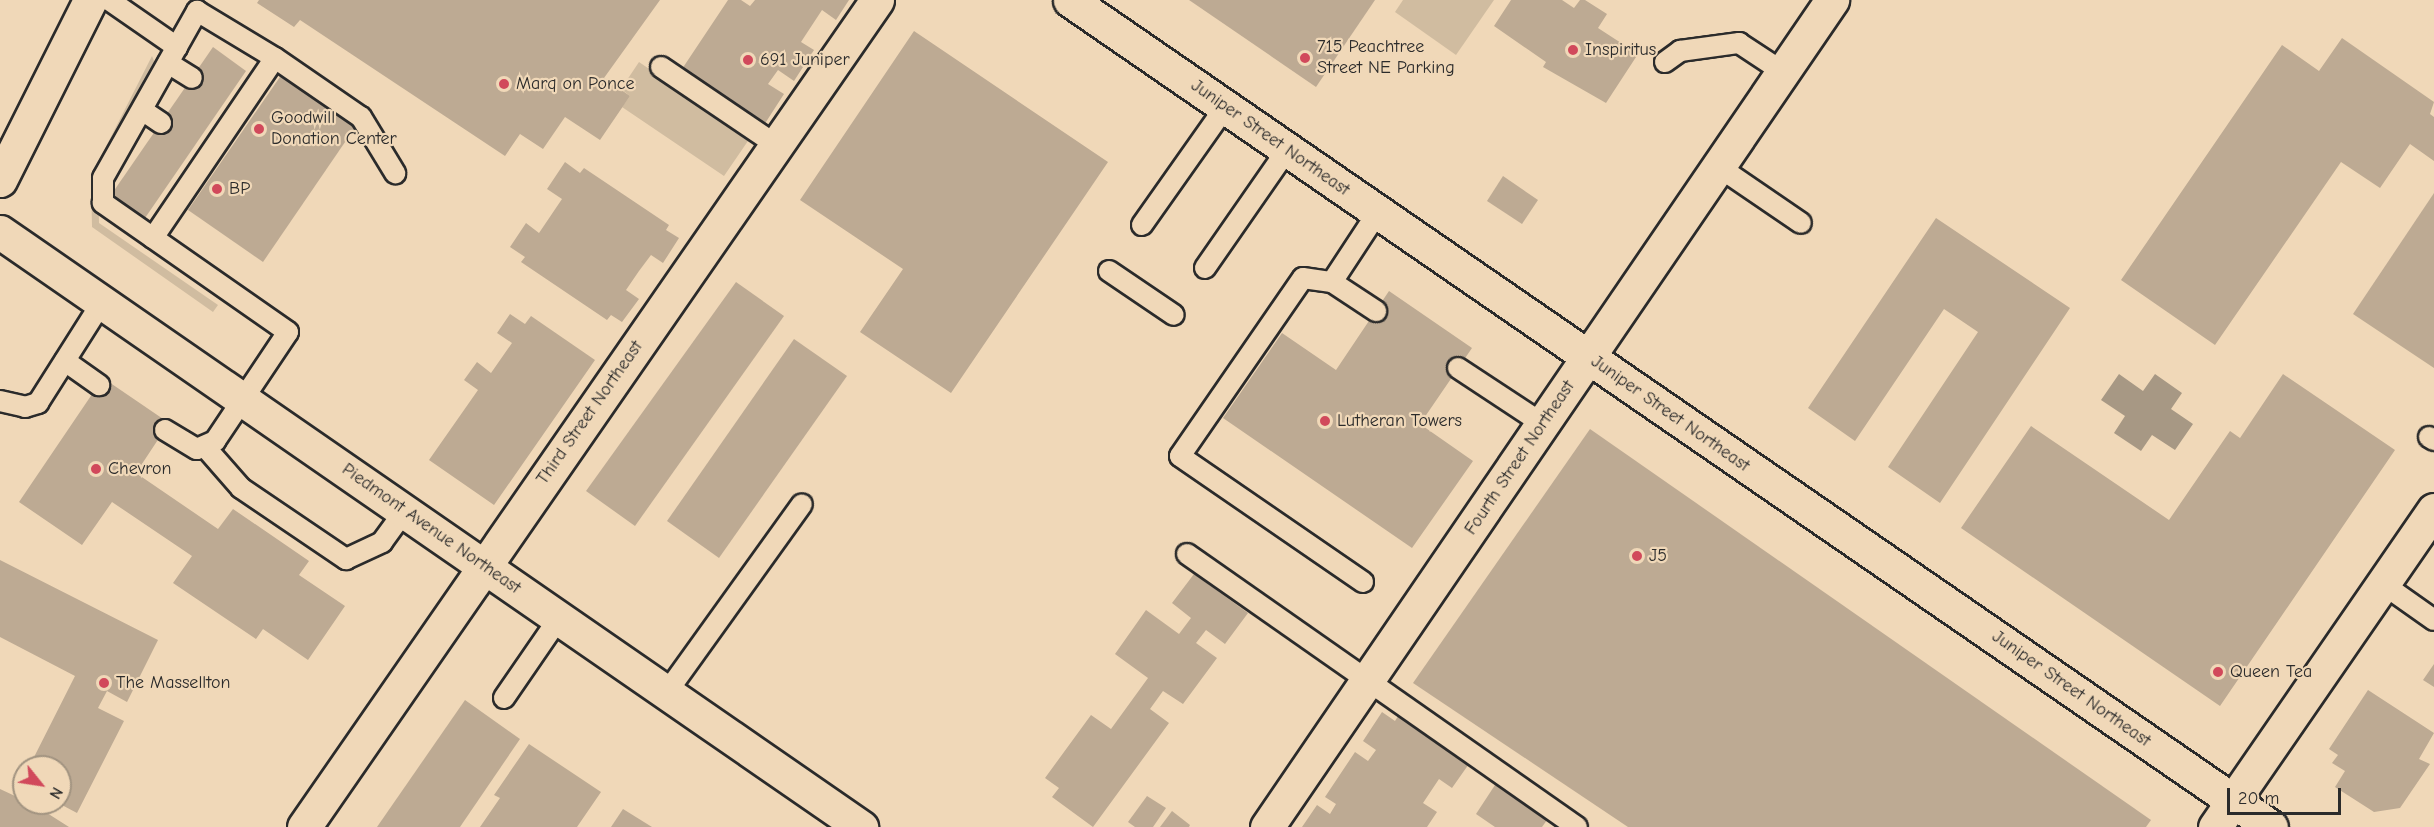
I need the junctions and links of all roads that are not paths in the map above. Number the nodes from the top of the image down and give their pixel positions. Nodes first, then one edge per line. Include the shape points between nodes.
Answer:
1 (90, 0) edge
2 (109, 0) edge
3 (877, 0) edge
4 (1070, 0) edge
5 (1832, 0) edge
6 (172, 55) junction
7 (275, 58) junction
8 (1665, 62) dead end
9 (661, 67) dead end
10 (1783, 72) junction
11 (192, 78) dead end
12 (1226, 106) junction
13 (142, 110) junction
14 (161, 123) dead end
15 (776, 146) junction
16 (1287, 150) junction
17 (1719, 167) junction
18 (395, 173) dead end
19 (0, 180) edge
20 (1378, 212) junction
21 (1801, 223) dead end
22 (1142, 225) dead end
23 (0, 231) edge
24 (153, 237) junction
25 (1205, 268) dead end
26 (1109, 271) dead end
27 (1332, 282) junction
28 (102, 302) junction
29 (1376, 310) dead end
30 (1174, 315) dead end
31 (1589, 357) junction
32 (65, 361) junction
33 (1458, 368) dead end
34 (99, 385) dead end
35 (243, 399) junction
36 (0, 401) edge
37 (1543, 424) junction
38 (165, 430) dead end
39 (206, 448) junction
40 (802, 504) dead end
41 (2434, 510) edge
42 (404, 512) junction
43 (1186, 554) dead end
44 (482, 565) junction
45 (1364, 582) dead end
46 (2383, 584) junction
47 (558, 618) junction
48 (2434, 620) edge
49 (1366, 682) junction
50 (667, 692) junction
51 (504, 698) dead end
52 (2224, 814) edge
53 (304, 827) edge
54 (861, 827) edge
55 (1267, 827) edge
56 (1577, 827) edge
57 (2271, 827) edge

1 - 19 main road
2 - 6 lane
3 - 15 main road, Third Street Northeast
4 - 12 main road, Juniper Street Northeast
5 - 10 main road, Fourth Street Northeast
6 - 7 lane via 197,11
6 - 11 lane
6 - 13 lane
7 - 18 lane via 361,117
7 - 24 lane via 232,106 175,189
8 - 10 lane via 1680,51 1739,43
9 - 15 lane
10 - 17 main road, Fourth Street Northeast
12 - 16 main road, Juniper Street Northeast
12 - 22 lane
13 - 14 lane
13 - 24 lane via 127,155 103,178 103,203
15 - 44 main road, Third Street Northeast
16 - 20 main road, Juniper Street Northeast
16 - 25 lane
17 - 21 lane
17 - 31 main road, Fourth Street Northeast
20 - 27 lane
20 - 31 main road, Juniper Street Northeast
23 - 28 main road, Piedmont Avenue Northeast
24 - 35 lane via 288,332
26 - 30 lane
27 - 29 lane
27 - 45 lane via 1303,278 1180,456
28 - 32 lane
28 - 35 main road, Piedmont Avenue Northeast
31 - 37 main road, Fourth Street Northeast
31 - 52 main road, Juniper Street Northeast
32 - 34 lane
32 - 36 lane via 38,402 25,407
33 - 37 lane
35 - 39 lane
35 - 42 main road, Piedmont Avenue Northeast
37 - 49 main road, Fourth Street Northeast
38 - 39 lane via 187,446
39 - 42 lane via 241,488 346,559 382,542
40 - 50 lane
41 - 46 main road
42 - 44 main road, Piedmont Avenue Northeast
43 - 49 lane
44 - 47 main road, Piedmont Avenue Northeast
44 - 53 main road, Third Street Northeast
46 - 48 lane
46 - 52 main road
47 - 50 main road, Piedmont Avenue Northeast
47 - 51 lane
49 - 55 main road, Fourth Street Northeast
49 - 56 lane
50 - 54 main road, Piedmont Avenue Northeast
52 - 57 main road, Juniper Street Northeast

